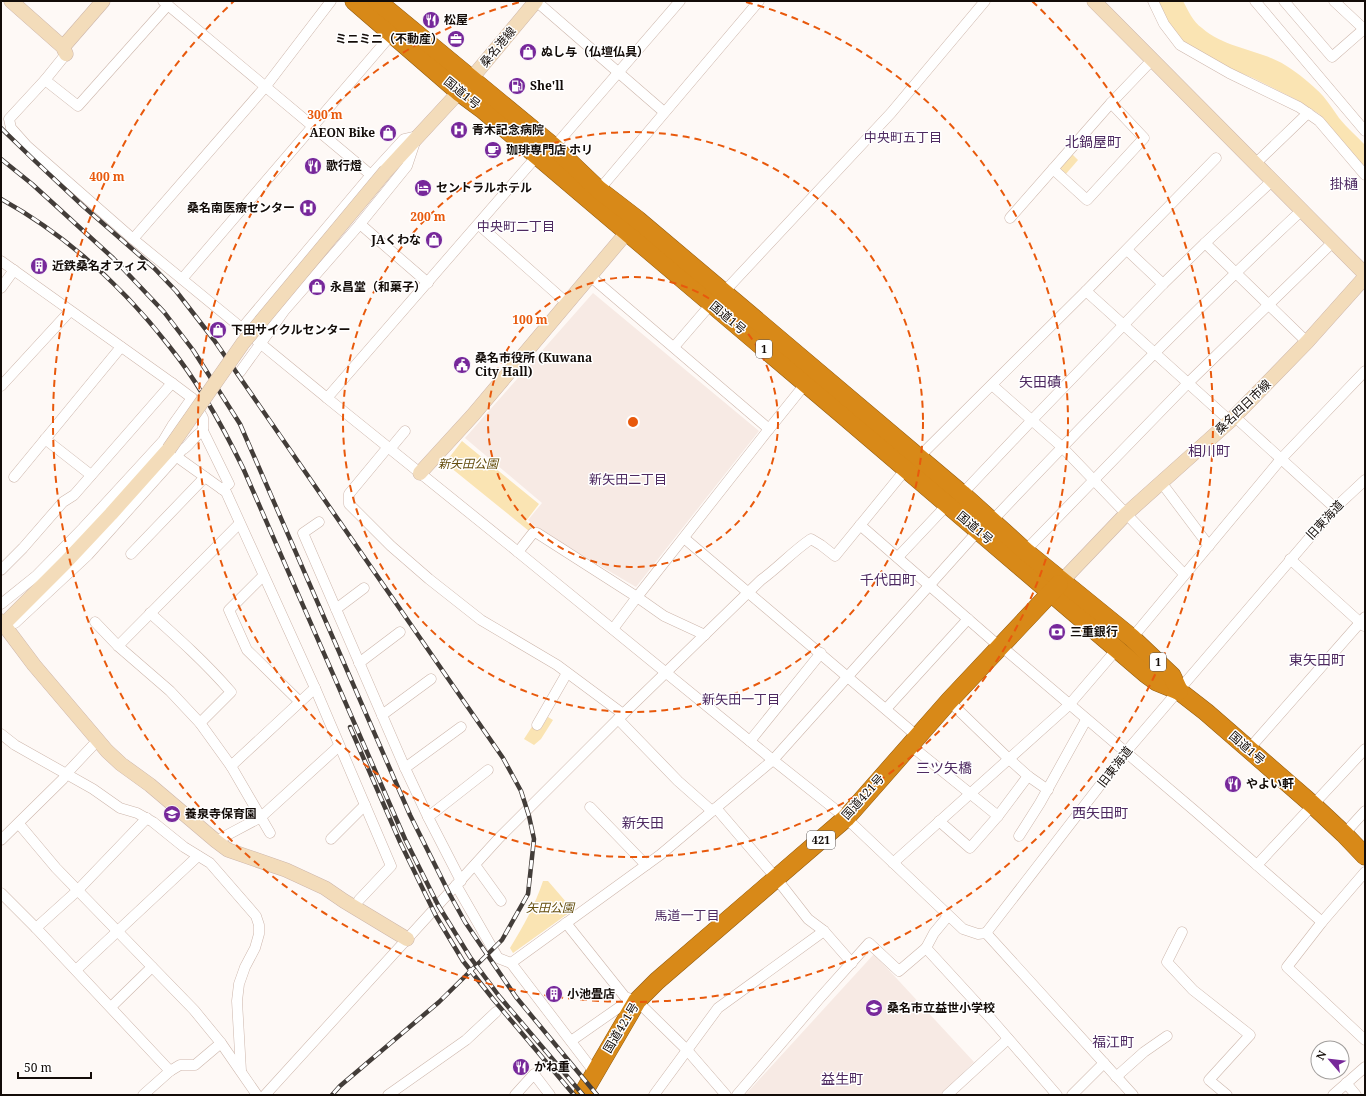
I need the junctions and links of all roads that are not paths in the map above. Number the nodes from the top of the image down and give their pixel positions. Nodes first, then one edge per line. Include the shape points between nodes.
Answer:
1 (11, 1) edge
2 (103, 1) edge
3 (331, 1) edge
4 (354, 1) edge
5 (378, 1) edge
6 (536, 1) edge
7 (680, 1) edge
8 (759, 1) edge
9 (986, 1) edge
10 (1094, 1) edge
11 (1153, 1) edge
12 (1255, 1) edge
13 (1284, 1) edge
14 (1334, 1) edge
15 (166, 3) edge
16 (1365, 30) edge
17 (392, 34) junction
18 (65, 50) junction
19 (1152, 59) junction
20 (618, 72) junction
21 (471, 78) junction
22 (45, 80) junction
23 (266, 86) junction
24 (459, 92) junction
25 (1111, 103) junction
26 (664, 112) junction
27 (1308, 113) junction
28 (313, 125) junction
29 (1365, 131) edge
30 (417, 136) junction
31 (554, 147) junction
32 (538, 156) junction
33 (1216, 158) dead end
34 (1256, 163) junction
35 (1053, 169) junction
36 (371, 175) junction
37 (1365, 175) edge
38 (1273, 180) junction
39 (599, 190) junction
40 (1302, 210) junction
41 (1010, 218) dead end
42 (360, 224) junction
43 (479, 225) junction
44 (632, 226) junction
45 (133, 239) junction
46 (1333, 242) junction
47 (1205, 243) junction
48 (1127, 250) junction
49 (1, 261) edge
50 (14, 270) junction
51 (1236, 272) junction
52 (1365, 274) edge
53 (590, 276) junction
54 (1365, 278) edge
55 (182, 279) junction
56 (428, 282) junction
57 (1163, 284) junction
58 (1, 288) edge
59 (1086, 291) junction
60 (717, 299) junction
61 (567, 303) junction
62 (1268, 305) junction
63 (70, 311) junction
64 (1123, 325) junction
65 (242, 328) junction
66 (1307, 342) junction
67 (260, 344) junction
68 (121, 347) junction
69 (674, 347) junction
70 (1155, 353) junction
71 (1365, 371) edge
72 (240, 372) dead end
73 (172, 383) junction
74 (806, 383) junction
75 (1188, 383) junction
76 (992, 385) junction
77 (1, 386) edge
78 (192, 398) junction
79 (327, 398) junction
80 (1233, 419) junction
81 (1032, 420) junction
82 (769, 429) junction
83 (405, 430) dead end
84 (203, 431) junction
85 (45, 439) junction
86 (1062, 447) junction
87 (389, 448) junction
88 (173, 453) junction
89 (1281, 459) junction
90 (912, 463) junction
91 (420, 473) junction
92 (91, 475) junction
93 (14, 477) dead end
94 (205, 477) junction
95 (1093, 479) junction
96 (1365, 480) edge
97 (1161, 482) junction
98 (222, 489) junction
99 (954, 499) junction
100 (1335, 508) junction
101 (1126, 514) junction
102 (319, 522) dead end
103 (239, 524) junction
104 (860, 525) junction
105 (985, 527) junction
106 (684, 538) junction
107 (1209, 546) junction
108 (1025, 551) junction
109 (518, 552) junction
110 (131, 554) dead end
111 (898, 557) junction
112 (1290, 559) junction
113 (1, 570) edge
114 (1184, 574) junction
115 (263, 576) junction
116 (930, 586) junction
117 (1057, 587) junction
118 (364, 588) dead end
119 (749, 592) junction
120 (636, 597) junction
121 (1, 604) edge
122 (336, 609) junction
123 (150, 613) junction
124 (968, 619) junction
125 (95, 622) dead end
126 (1364, 622) edge
127 (3, 625) edge
128 (613, 629) junction
129 (400, 632) dead end
130 (705, 635) junction
131 (1132, 638) junction
132 (118, 646) junction
133 (1000, 647) junction
134 (1117, 649) junction
135 (821, 653) junction
136 (359, 663) junction
137 (568, 673) junction
138 (665, 673) junction
139 (848, 676) junction
140 (431, 679) dead end
141 (315, 688) junction
142 (1179, 691) junction
143 (949, 701) junction
144 (300, 702) junction
145 (1069, 705) junction
146 (886, 710) junction
147 (382, 715) junction
148 (621, 716) junction
149 (1086, 720) junction
150 (200, 723) junction
151 (537, 725) dead end
152 (461, 727) dead end
153 (1, 734) edge
154 (98, 740) junction
155 (750, 741) junction
156 (914, 741) junction
157 (339, 746) junction
158 (1249, 749) junction
159 (1365, 749) edge
160 (1126, 753) junction
161 (1009, 759) junction
162 (773, 760) junction
163 (232, 766) junction
164 (405, 768) junction
165 (488, 770) dead end
166 (66, 774) junction
167 (1028, 776) junction
168 (1048, 790) junction
169 (970, 794) junction
170 (365, 805) junction
171 (1314, 805) junction
172 (590, 807) dead end
173 (714, 809) junction
174 (1365, 811) edge
175 (998, 816) junction
176 (261, 817) junction
177 (428, 817) junction
178 (147, 818) junction
179 (846, 818) junction
180 (939, 821) junction
181 (19, 824) junction
182 (270, 833) dead end
183 (1344, 834) junction
184 (1018, 836) dead end
185 (332, 839) dead end
186 (1, 840) edge
187 (216, 842) junction
188 (198, 856) junction
189 (1365, 856) edge
190 (893, 863) junction
191 (475, 865) junction
192 (646, 865) junction
193 (1257, 865) junction
194 (1365, 872) edge
195 (776, 878) junction
196 (458, 883) junction
197 (77, 891) junction
198 (1, 893) edge
199 (359, 900) dead end
200 (501, 901) dead end
201 (948, 916) junction
202 (1322, 922) junction
203 (566, 923) junction
204 (36, 928) junction
205 (824, 930) junction
206 (117, 932) junction
207 (1182, 932) dead end
208 (986, 933) junction
209 (407, 939) junction
210 (926, 948) junction
211 (852, 963) junction
212 (511, 964) junction
213 (152, 967) junction
214 (76, 970) junction
215 (635, 1003) junction
216 (111, 1007) junction
217 (496, 1012) dead end
218 (1167, 1036) dead end
219 (1008, 1039) junction
220 (1365, 1040) edge
221 (571, 1041) junction
222 (221, 1043) junction
223 (686, 1050) junction
224 (1104, 1063) junction
225 (1365, 1067) edge
226 (170, 1071) junction
227 (241, 1071) junction
228 (595, 1073) junction
229 (1116, 1077) junction
230 (1346, 1083) junction
231 (739, 1094) edge
232 (143, 1095) edge
233 (257, 1095) edge
234 (266, 1095) edge
235 (388, 1095) edge
236 (514, 1095) edge
237 (550, 1095) edge
238 (582, 1095) edge
239 (654, 1095) edge
240 (726, 1095) edge
241 (947, 1095) edge
242 (1057, 1095) edge
243 (1072, 1095) edge
244 (1133, 1095) edge
245 (1227, 1095) edge
246 (1333, 1095) edge
247 (1356, 1095) edge

1 - 18 street
2 - 18 street
3 - 23 street
4 - 17 highway, 国道1号 / 1
5 - 21 highway, 国道1号 / 1
6 - 20 street
6 - 21 street, 桑名港線
7 - 20 street
8 - 26 street
9 - 60 street via 891,113
10 - 19 street
11 - 27 street via 1164,24 1180,45 1229,74
12 - 29 street
13 - 16 street via 1332,57
14 - 16 street
15 - 22 street via 78,106
15 - 23 street
17 - 24 highway, 国道1号 / 1
17 - 28 street
18 - 22 street
19 - 25 street
19 - 34 street
20 - 26 street
20 - 31 street
21 - 24 street, 桑名港線
21 - 31 highway, 国道1号 / 1
22 - 45 street via 9,119 11,128 27,146
23 - 28 street
23 - 45 street
24 - 30 street, 桑名港線
24 - 32 highway, 国道1号 / 1
25 - 35 street
25 - 35 street via 1144,138 1087,200
26 - 39 street
27 - 34 street
27 - 37 street via 1319,121
28 - 36 street
28 - 55 street
30 - 36 street via 404,139
30 - 42 street via 407,166
30 - 88 street, 桑名港線, bridge via 244,343
31 - 39 highway, 国道1号 / 1
32 - 43 street
32 - 44 highway, 国道1号 / 1
33 - 48 street
34 - 38 street
35 - 41 street
36 - 65 street
38 - 40 street
38 - 47 street
39 - 44 highway, 国道1号 / 1
40 - 46 street
40 - 51 street
42 - 56 street
42 - 67 street via 284,311
43 - 56 street
43 - 61 street
44 - 53 street
44 - 60 highway, 国道1号 / 1
45 - 55 street
46 - 52 street
46 - 62 street
47 - 51 street
47 - 57 street
48 - 57 street
48 - 59 street
49 - 50 street
50 - 58 street
50 - 63 street
51 - 62 street
51 - 70 street
53 - 61 street
53 - 69 street
54 - 66 street, 桑名四日市線
55 - 65 street
56 - 79 street
57 - 64 street
59 - 64 street
59 - 76 street
60 - 69 street
60 - 74 highway, 国道1号 / 1
60 - 90 highway, 国道1号 / 1
61 - 91 street
62 - 66 street
62 - 75 street
63 - 68 street
63 - 77 street
64 - 70 street
64 - 81 street
65 - 67 street
66 - 80 street, 桑名四日市線
67 - 72 street
67 - 79 street
68 - 73 street
68 - 85 street
69 - 82 street
70 - 75 street
70 - 86 street
71 - 89 street
73 - 78 street
73 - 92 street
74 - 82 street
74 - 90 highway, 国道1号 / 1
75 - 80 street
75 - 95 street
76 - 81 street
76 - 90 street
78 - 84 street via 203,418
78 - 121 street via 163,441 142,465 36,576
79 - 87 street
80 - 89 street
80 - 97 street, 桑名四日市線
81 - 86 street
81 - 99 street
82 - 106 street
83 - 87 street
84 - 88 street via 197,434 187,448
84 - 98 street via 229,484
85 - 92 street
85 - 93 street
86 - 95 street
86 - 105 street
87 - 91 street
87 - 137 street via 349,494 348,504 413,565 481,620
88 - 94 street
88 - 127 street, 桑名港線
89 - 100 street
89 - 107 street
90 - 99 highway, 国道1号 / 1
90 - 104 street
91 - 109 street
92 - 113 street
94 - 98 street
94 - 110 street
95 - 101 street
95 - 108 street
96 - 100 street, 旧東海道
97 - 101 street, 桑名四日市線
97 - 107 street
98 - 103 street via 226,492
99 - 105 highway, 国道1号 / 1
99 - 111 street
100 - 112 street, 旧東海道
101 - 114 street
101 - 117 street, 桑名四日市線
102 - 122 street via 303,533
103 - 115 street
103 - 123 street
104 - 111 street
104 - 119 street via 835,556 811,539
105 - 108 highway, 国道1号 / 1
105 - 116 street
105 - 117 highway, 国道1号 / 1
106 - 119 street
106 - 120 street
107 - 114 street
108 - 117 highway, 国道1号 / 1
109 - 120 street via 532,533 537,533
109 - 128 street
111 - 116 street
112 - 126 street
112 - 142 street, 旧東海道
114 - 131 street
115 - 141 street
115 - 144 street via 229,610 247,650
116 - 124 street
116 - 139 street
117 - 131 highway, 国道1号 / 1
117 - 133 highway, 国道421号 / 421
117 - 134 highway, 国道1号 / 1
118 - 122 street
119 - 130 street
119 - 135 street
120 - 128 street
120 - 130 street via 664,616
122 - 136 street
123 - 132 street
123 - 150 street via 217,675 231,692
124 - 133 street
124 - 146 street
125 - 132 street
126 - 158 street
127 - 154 street
128 - 138 street
129 - 136 street
130 - 138 street
131 - 142 highway, 国道1号 / 1 via 1172,676
132 - 150 street via 170,691
133 - 143 highway, 国道421号 / 421
133 - 145 street
134 - 142 highway, 国道1号 / 1 via 1157,682
134 - 145 street
135 - 139 street
135 - 155 street
136 - 147 street
137 - 148 street
137 - 151 street
138 - 148 street
138 - 155 street
139 - 146 street
139 - 162 street
140 - 147 street
141 - 144 street
141 - 157 street
142 - 158 highway, 国道1号 / 1
142 - 160 street, 旧東海道
143 - 156 highway, 国道421号 / 421
143 - 161 street
144 - 163 street
145 - 149 street
145 - 161 street
146 - 156 street
147 - 164 street
148 - 173 street via 678,781
148 - 191 street
149 - 160 street
149 - 168 street
150 - 163 street
152 - 164 street
153 - 166 street via 15,745
154 - 166 street
154 - 187 street via 120,764 150,785
155 - 162 street
156 - 169 street
156 - 179 highway, 国道421号 / 421
157 - 170 street
157 - 176 street
158 - 171 highway, 国道1号 / 1
159 - 171 street
160 - 193 street
160 - 208 street, 旧東海道
161 - 167 street
161 - 169 street
162 - 173 street
162 - 179 street
163 - 176 street
164 - 177 street
165 - 177 street
166 - 178 street via 120,808
166 - 181 street
167 - 168 street
167 - 175 street
168 - 184 street
169 - 175 street
169 - 180 street
170 - 185 street
170 - 199 street via 391,866
171 - 183 highway, 国道1号 / 1
171 - 193 street
172 - 192 street
173 - 192 street
173 - 195 street
174 - 183 street
175 - 180 street via 970,848
176 - 182 street
176 - 187 street
177 - 196 street
178 - 188 street
178 - 197 street
179 - 190 street
179 - 195 highway, 国道421号 / 421
180 - 190 street
181 - 186 street
181 - 197 street
183 - 189 highway, 国道1号 / 1
187 - 209 street via 228,850 286,870 325,888
188 - 206 street
188 - 227 street via 210,863 256,916 259,925 255,948 239,984 237,1001
190 - 201 street
191 - 196 street
191 - 200 street
192 - 203 street
193 - 202 street
194 - 202 street
195 - 205 street via 808,919
195 - 215 highway, 国道421号 / 421
196 - 209 street
196 - 212 street via 498,958
197 - 204 street
197 - 206 street
198 - 204 street
201 - 208 street via 963,929 978,934
201 - 210 street via 934,932
202 - 220 street via 1287,967
203 - 212 street
203 - 215 street via 625,997
204 - 214 street
205 - 211 street
205 - 223 street via 718,1008
206 - 213 street
206 - 214 street
207 - 245 street via 1166,962 1193,990 1250,1035 1208,1080
208 - 224 street
209 - 234 street
210 - 211 street via 899,971 869,943
210 - 219 street
211 - 231 street
212 - 221 street
213 - 216 street
213 - 222 street via 194,1010
214 - 216 street
215 - 221 street via 621,1006
215 - 223 street
215 - 228 highway, 国道421号 / 421
216 - 226 street
217 - 235 street via 466,1040
218 - 229 street
219 - 241 street
219 - 242 street
221 - 228 street
222 - 226 street via 195,1064 180,1065
222 - 227 street
223 - 239 street
223 - 240 street
224 - 229 street
224 - 243 street
225 - 230 street
226 - 232 street
227 - 233 street
228 - 238 highway, 国道421号 / 421
229 - 244 street
230 - 246 street
230 - 247 street
236 - 237 street via 534,1074

